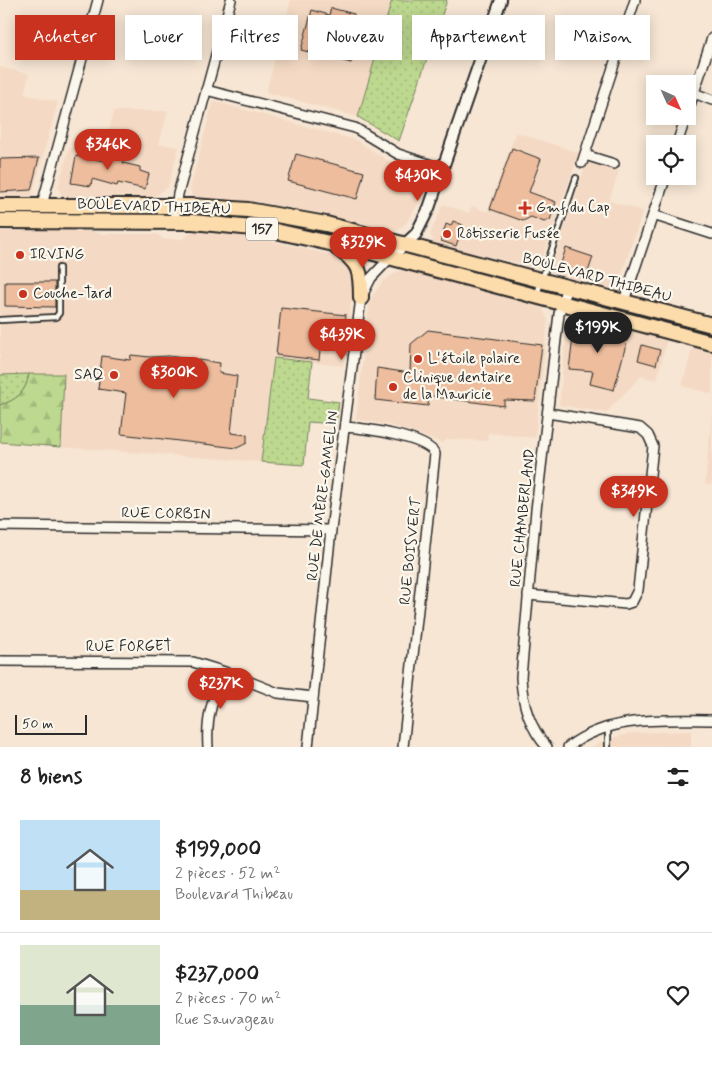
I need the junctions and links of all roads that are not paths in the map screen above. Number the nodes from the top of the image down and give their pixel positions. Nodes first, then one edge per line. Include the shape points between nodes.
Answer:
1 (98, 0) edge
2 (231, 0) edge
3 (501, 0) edge
4 (635, 0) edge
5 (712, 38) edge
6 (696, 87) edge
7 (206, 90) junction
8 (696, 94) edge
9 (712, 100) edge
10 (614, 164) dead end
11 (444, 169) junction
12 (576, 178) dead end
13 (663, 185) edge
14 (0, 206) edge
15 (42, 206) junction
16 (176, 206) junction
17 (653, 215) junction
18 (0, 221) edge
19 (174, 222) junction
20 (712, 234) edge
21 (327, 241) junction
22 (406, 244) junction
23 (390, 258) junction
24 (59, 268) dead end
25 (542, 280) junction
26 (567, 286) junction
27 (537, 296) junction
28 (362, 298) junction
29 (562, 302) junction
30 (624, 302) junction
31 (0, 320) edge
32 (712, 325) edge
33 (712, 342) edge
34 (548, 412) junction
35 (345, 427) junction
36 (0, 526) edge
37 (332, 530) junction
38 (528, 595) junction
39 (0, 661) edge
40 (225, 672) junction
41 (313, 697) junction
42 (712, 720) edge
43 (608, 727) junction
44 (208, 747) edge
45 (308, 747) edge
46 (403, 747) edge
47 (547, 747) edge
48 (568, 747) edge
49 (608, 747) edge

1 - 15 street
2 - 7 street
3 - 11 street
4 - 10 street via 583,159
5 - 6 street
7 - 11 street via 355,128 398,154
7 - 16 street
8 - 9 street
11 - 22 street via 416,234
12 - 25 lane
13 - 17 street
14 - 15 main road, BOULEVARD THIBEAU / 157
15 - 16 main road, BOULEVARD THIBEAU / 157
16 - 19 street
16 - 22 main road, BOULEVARD THIBEAU / 157 via 279,215
17 - 20 street
17 - 30 street
18 - 19 main road, BOULEVARD THIBEAU / 157
19 - 21 main road, BOULEVARD THIBEAU / 157 via 248,227
21 - 23 main road, BOULEVARD THIBEAU / 157
21 - 28 main road via 357,264
22 - 23 street
22 - 25 main road, BOULEVARD THIBEAU / 157
23 - 27 main road, BOULEVARD THIBEAU / 157
23 - 28 street, RUE DE MÈRE-GAMELIN via 371,278
24 - 31 lane via 59,313 56,317
25 - 26 main road, BOULEVARD THIBEAU / 157
25 - 27 lane
26 - 29 street, RUE CHAMBERLAND
26 - 30 main road, BOULEVARD THIBEAU / 157
27 - 29 main road, BOULEVARD THIBEAU / 157
28 - 35 street, RUE DE MÈRE-GAMELIN
29 - 33 main road, BOULEVARD THIBEAU / 157
29 - 34 street, RUE CHAMBERLAND
30 - 32 main road, BOULEVARD THIBEAU / 157
34 - 38 street, RUE CHAMBERLAND
34 - 38 street via 640,428 651,440 653,446 638,590 632,602 626,604
35 - 37 street, RUE DE MÈRE-GAMELIN
35 - 46 street, RUE BOISVERT via 389,432 428,447 435,454
36 - 37 street, RUE CORBIN
37 - 41 street, RUE DE MÈRE-GAMELIN
38 - 47 street, RUE CHAMBERLAND via 522,696 532,726
39 - 40 street, RUE FORGET via 178,661
40 - 41 street, RUE FORGET via 278,693
40 - 44 street via 209,709
41 - 45 street, RUE DE MÈRE-GAMELIN
42 - 43 street via 641,720
43 - 48 street
43 - 49 lane

